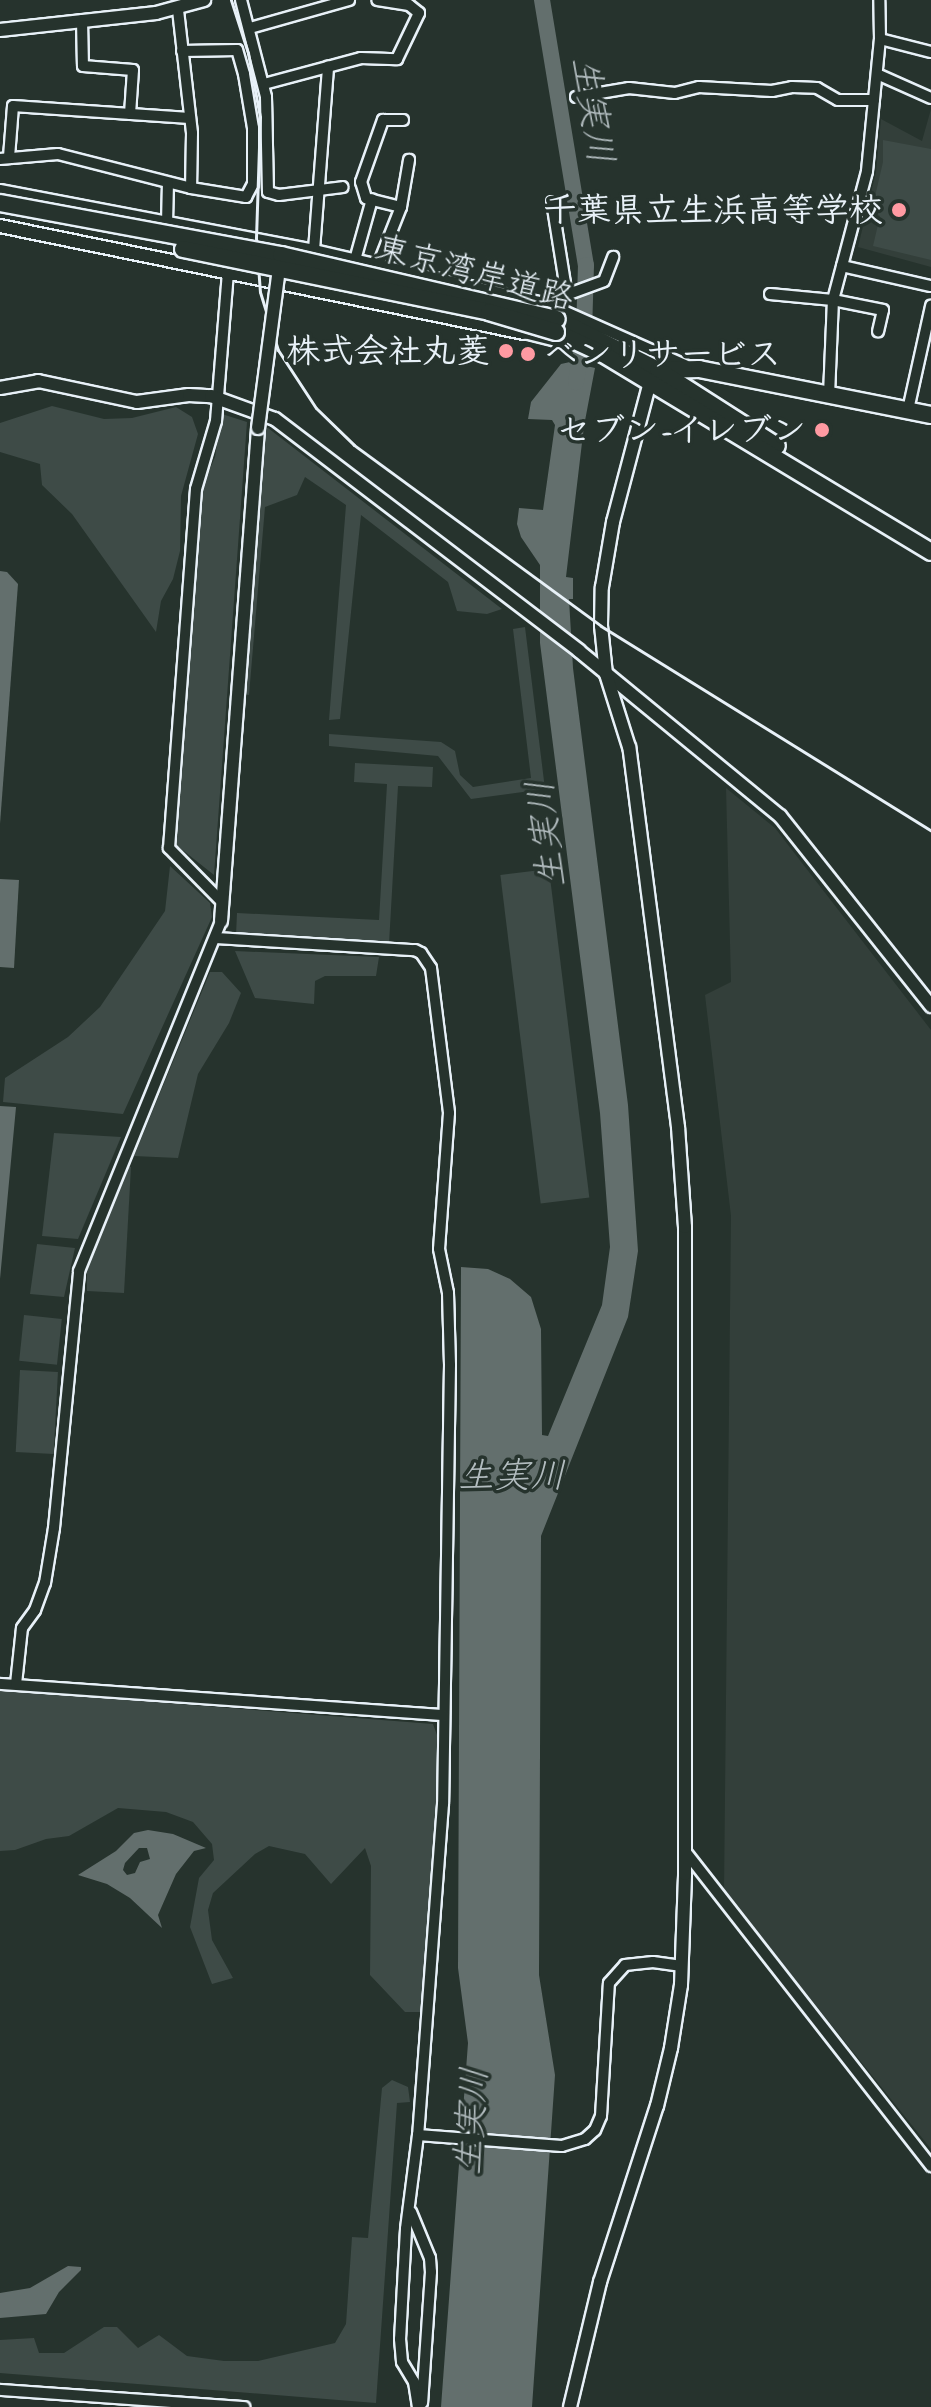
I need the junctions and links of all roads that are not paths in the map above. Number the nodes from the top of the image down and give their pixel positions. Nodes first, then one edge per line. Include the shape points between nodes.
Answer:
1 (204, 0) edge
2 (241, 0) edge
3 (349, 0) edge
4 (377, 0) edge
5 (879, 0) edge
6 (178, 10) junction
7 (82, 20) junction
8 (250, 28) junction
9 (0, 30) edge
10 (880, 39) junction
11 (182, 51) junction
12 (931, 52) edge
13 (328, 67) junction
14 (877, 74) junction
15 (264, 84) junction
16 (576, 97) dead end
17 (931, 98) edge
18 (874, 100) junction
19 (130, 114) junction
20 (190, 118) junction
21 (403, 120) dead end
22 (5, 158) edge
23 (409, 160) dead end
24 (168, 183) junction
25 (343, 187) dead end
26 (191, 188) junction
27 (0, 190) edge
28 (318, 190) junction
29 (372, 199) junction
30 (552, 202) dead end
31 (0, 203) edge
32 (401, 207) junction
33 (0, 213) edge
34 (167, 223) junction
35 (0, 226) edge
36 (314, 250) junction
37 (613, 257) dead end
38 (355, 260) junction
39 (280, 261) junction
40 (378, 265) junction
41 (842, 266) junction
42 (228, 271) junction
43 (931, 286) edge
44 (770, 294) dead end
45 (566, 295) junction
46 (833, 300) junction
47 (931, 306) edge
48 (566, 311) junction
49 (878, 331) dead end
50 (524, 333) joint
51 (572, 339) junction
52 (608, 344) junction
53 (699, 369) junction
54 (654, 376) junction
55 (0, 388) edge
56 (829, 395) junction
57 (217, 398) junction
58 (908, 410) junction
59 (931, 415) edge
60 (931, 540) edge
61 (931, 552) edge
62 (606, 674) junction
63 (222, 902) junction
64 (221, 921) joint
65 (216, 938) junction
66 (931, 1006) edge
67 (0, 1684) edge
68 (16, 1684) junction
69 (444, 1715) junction
70 (685, 1851) junction
71 (682, 1966) junction
72 (418, 2135) junction
73 (931, 2166) edge
74 (410, 2210) junction
75 (0, 2390) edge
76 (244, 2407) edge
77 (420, 2407) edge
78 (570, 2407) edge

1 - 6 street
2 - 8 street
3 - 8 street
4 - 13 street via 409,5 419,13 400,56
5 - 10 street
6 - 7 street
6 - 11 street
7 - 9 street
7 - 19 street via 83,66 133,70
8 - 15 street
10 - 12 street
10 - 14 street
11 - 20 street
11 - 26 street via 237,50 253,128 249,195 232,197
13 - 15 street
13 - 28 street
14 - 17 street
14 - 18 street
15 - 28 street via 268,192
16 - 18 street via 629,88 675,93 699,87 792,87 817,88 850,102
18 - 41 street via 867,171
19 - 20 street
19 - 22 street via 13,106
20 - 26 street
21 - 29 street via 383,120 361,182 362,193
22 - 24 street via 58,154
23 - 32 street
24 - 26 street
24 - 34 street
25 - 28 street
27 - 34 street
28 - 36 street
29 - 32 street
29 - 38 street
30 - 45 street
31 - 39 main road, 東京湾岸道路, bridge
32 - 40 street
33 - 39 main road, 東京湾岸道路, bridge
34 - 36 street
35 - 42 street
36 - 38 street
37 - 45 street via 604,281
38 - 40 street
39 - 51 main road, 東京湾岸道路, bridge via 489,312
39 - 52 main road, 東京湾岸道路, bridge via 541,314
39 - 63 street, bridge via 258,428
40 - 48 street
41 - 43 street
41 - 46 street
42 - 50 street
42 - 57 street
44 - 46 street
45 - 48 street
46 - 49 street via 883,310
46 - 56 street
47 - 58 street
48 - 52 street
50 - 51 street via 555,341
51 - 52 main road, 東京湾岸道路
52 - 53 street
52 - 54 main road, 東京湾岸道路
53 - 54 main road
53 - 56 main road
54 - 60 main road, 東京湾岸道路
54 - 61 main road, 東京湾岸道路
54 - 62 street via 613,522 602,587
55 - 57 street via 38,381 122,401
56 - 58 main road
57 - 62 street via 275,419
57 - 63 street via 210,450 196,489 169,848
58 - 59 main road
62 - 66 street via 780,816
62 - 70 street via 629,747 678,1127 685,1227
63 - 64 street
64 - 65 street
65 - 68 street via 79,1271 54,1528 45,1583 22,1628
65 - 69 street via 415,950 431,968 449,1113 439,1249 448,1293 450,1365
67 - 68 street
68 - 69 street
69 - 72 street via 443,1804
70 - 71 street
70 - 73 street
71 - 72 street via 638,1963 615,1974 606,1994 601,2116 585,2139 553,2146
71 - 78 street via 657,2106 600,2282
72 - 74 street
74 - 77 street via 400,2351
74 - 77 street via 431,2272
75 - 76 street

